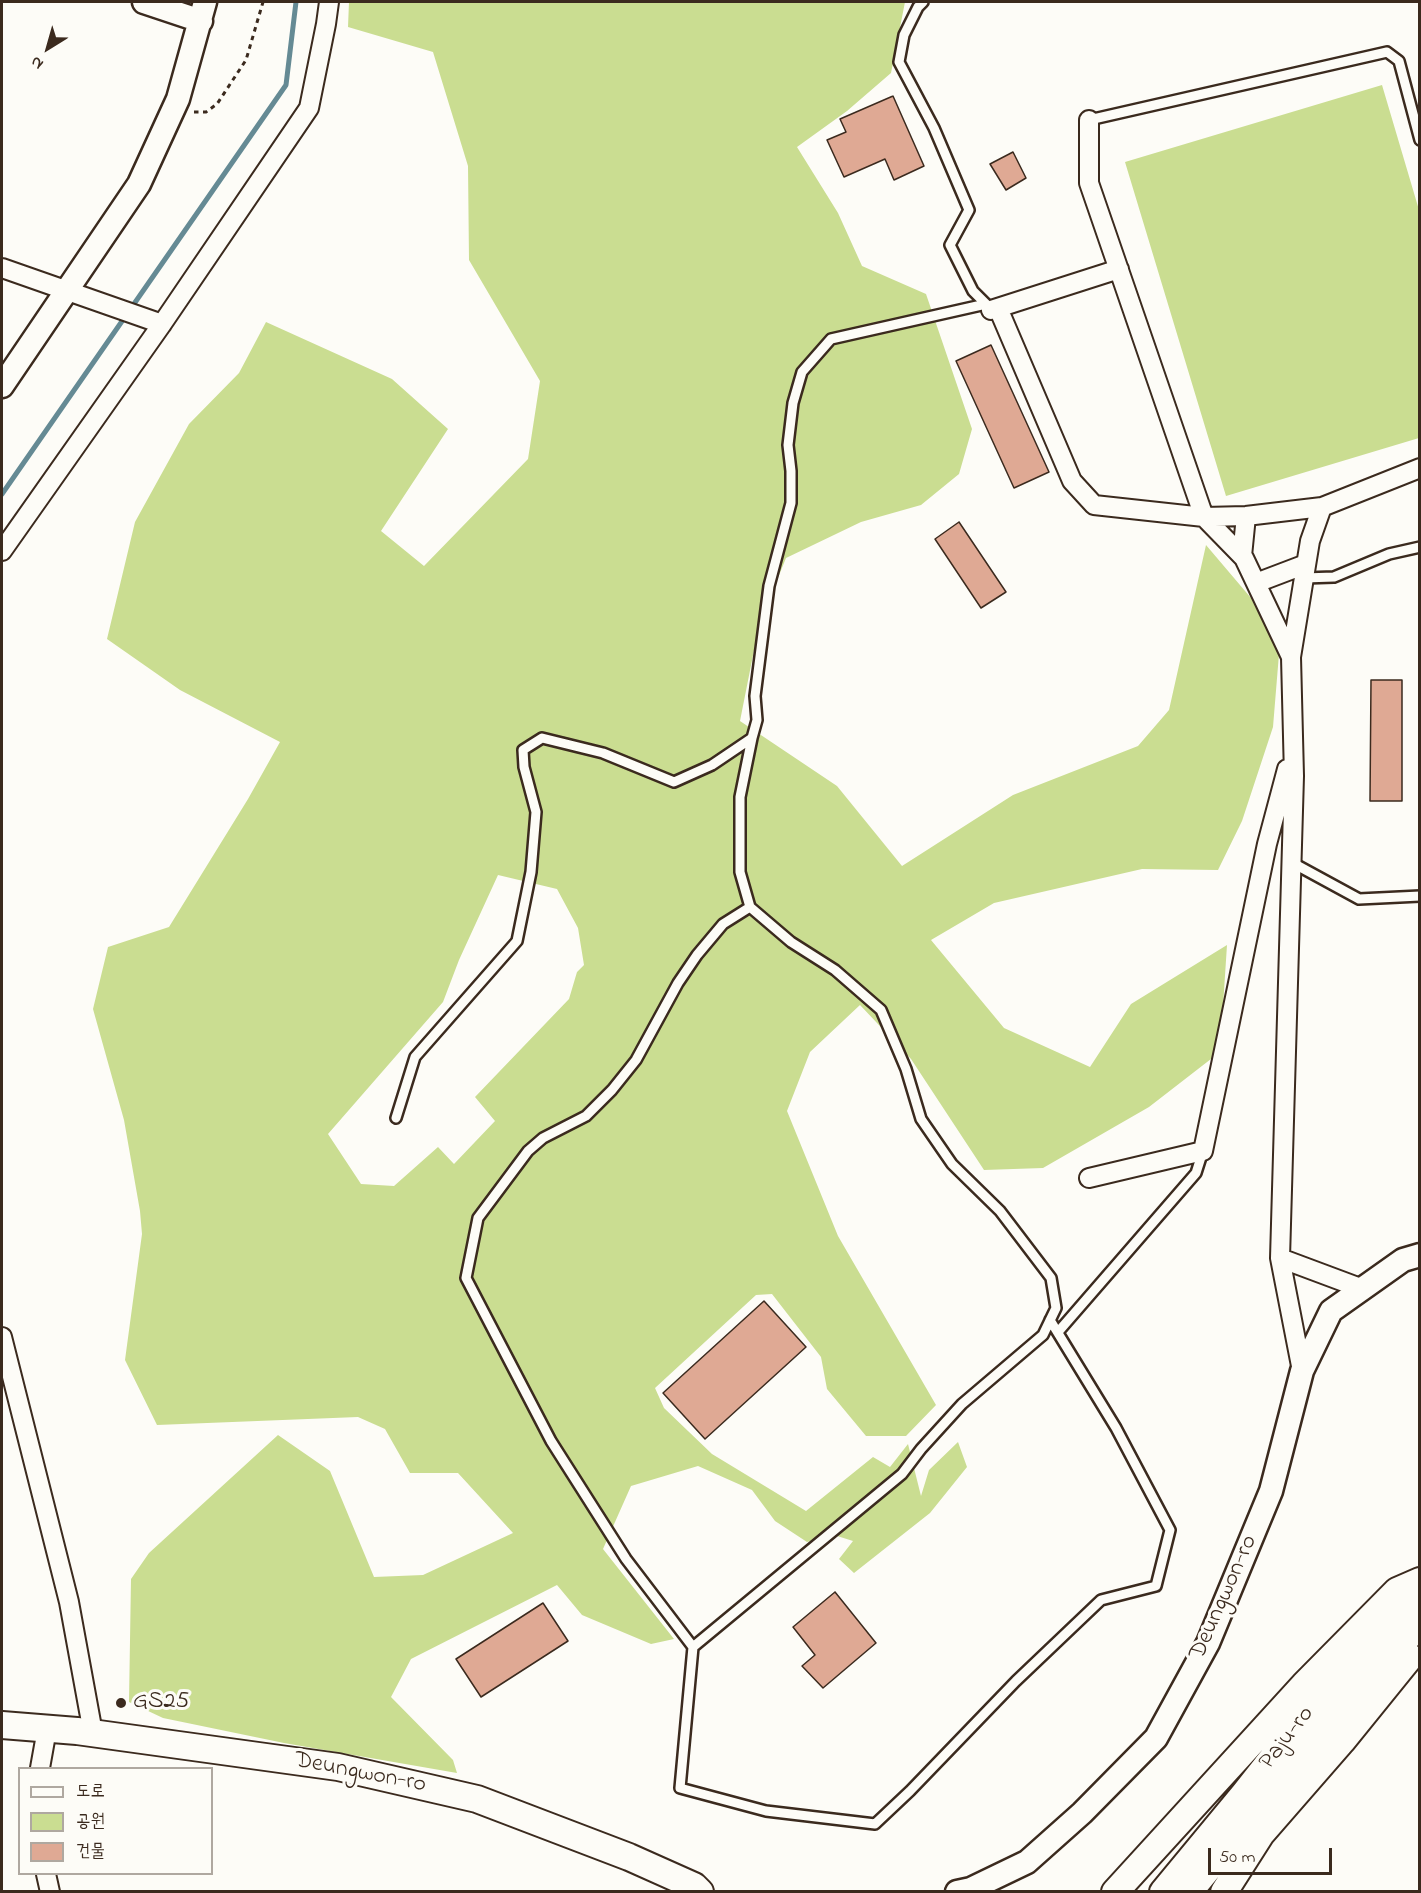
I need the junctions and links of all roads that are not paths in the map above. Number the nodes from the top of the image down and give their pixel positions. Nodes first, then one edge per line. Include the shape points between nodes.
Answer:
1 (144, 2) edge
2 (329, 2) edge
3 (923, 2) edge
4 (203, 11) edge
5 (1089, 120) joint
6 (1419, 140) edge
7 (2, 268) edge
8 (1119, 269) junction
9 (75, 292) junction
10 (991, 307) junction
11 (162, 324) junction
12 (2, 386) edge
13 (1419, 468) edge
14 (1322, 507) junction
15 (1246, 516) junction
16 (1204, 517) junction
17 (1419, 547) edge
18 (2, 551) edge
19 (1242, 556) junction
20 (1305, 571) junction
21 (1256, 583) junction
22 (1291, 657) junction
23 (752, 738) junction
24 (1293, 748) junction
25 (1291, 862) junction
26 (1419, 896) edge
27 (750, 907) junction
28 (396, 1118) dead end
29 (1203, 1150) junction
30 (1089, 1178) dead end
31 (1419, 1255) edge
32 (1280, 1258) junction
33 (1363, 1289) junction
34 (1050, 1320) junction
35 (1058, 1332) junction
36 (2, 1337) edge
37 (1302, 1371) junction
38 (1419, 1581) edge
39 (1419, 1592) edge
40 (1419, 1624) edge
41 (1419, 1645) edge
42 (693, 1647) junction
43 (2, 1725) edge
44 (47, 1728) junction
45 (93, 1733) junction
46 (40, 1767) edge
47 (46, 1875) edge
48 (50, 1892) edge
49 (700, 1892) edge
50 (957, 1892) edge
51 (1115, 1892) edge
52 (1163, 1892) edge
53 (1189, 1892) edge
54 (1224, 1892) edge

1 - 4 street
2 - 11 street via 309,108
3 - 10 lane via 904,35 900,62 969,210 950,244 973,291
4 - 9 street via 178,99 139,184
5 - 6 lane via 1387,52 1399,61
5 - 8 street via 1089,183
7 - 9 street
8 - 10 street
8 - 16 street
9 - 11 street
9 - 12 street
10 - 16 street via 1072,481 1094,505
10 - 23 lane via 831,339 801,372 788,446 791,503 769,586
11 - 18 street
13 - 14 street
14 - 15 street
14 - 20 street
15 - 16 street
15 - 19 street
16 - 19 street
17 - 20 lane via 1389,554 1334,577
19 - 21 street
20 - 21 street
20 - 22 street
21 - 22 street
22 - 24 street
23 - 27 lane via 740,797 740,872
23 - 28 lane via 712,765 674,782 603,753 542,738 524,750 524,767 536,812 531,872 517,941 415,1058
24 - 25 street
24 - 29 street via 1267,844
25 - 26 lane via 1359,899
25 - 32 street
27 - 34 lane via 791,942 835,970 881,1010 906,1069 921,1119 952,1164 1000,1211 1052,1278 1056,1308
27 - 42 lane via 723,924 697,955 636,1060 612,1090 586,1116 543,1138 528,1151 478,1218 466,1278 551,1441 626,1559
29 - 30 street
29 - 35 lane via 1196,1173
31 - 33 street, Deungwon-ro via 1403,1260
32 - 33 street
32 - 37 street
33 - 37 street, Deungwon-ro via 1331,1311
34 - 35 lane
34 - 42 lane via 1043,1335 962,1404 902,1474
35 - 42 lane via 1116,1428 1170,1530 1156,1586 1101,1600 874,1824 766,1811 680,1788
36 - 45 street via 69,1602
37 - 50 street, Deungwon-ro via 1271,1491 1208,1643 1156,1738 1027,1862
38 - 51 main road via 1397,1592 1304,1685
39 - 52 main road, Paju-ro via 1316,1703
40 - 53 main road, Paju-ro via 1335,1713
41 - 54 main road via 1261,1834
43 - 44 main road, Deungwon-ro
44 - 45 main road, Deungwon-ro
44 - 46 street
45 - 49 main road, Deungwon-ro via 339,1767 477,1798 629,1857
47 - 48 street

